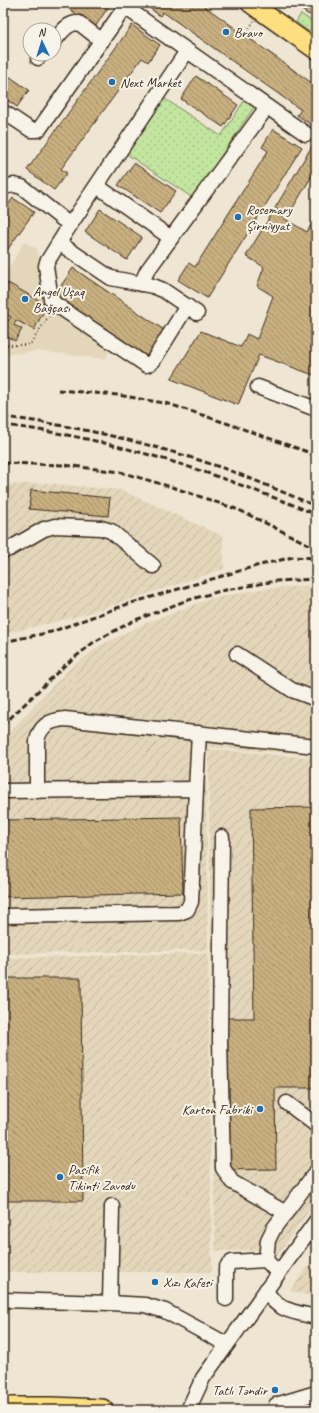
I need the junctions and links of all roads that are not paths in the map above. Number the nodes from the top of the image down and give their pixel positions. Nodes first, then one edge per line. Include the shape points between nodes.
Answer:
1 (250, 3) edge
2 (127, 5) edge
3 (62, 32) edge
4 (102, 41) junction
5 (316, 50) edge
6 (187, 51) junction
7 (267, 107) junction
8 (7, 114) dead end
9 (306, 134) dead end
10 (96, 186) junction
11 (3, 187) edge
12 (70, 224) junction
13 (171, 238) junction
14 (59, 243) junction
15 (141, 284) junction
16 (258, 387) dead end
17 (316, 409) edge
18 (3, 551) edge
19 (153, 566) dead end
20 (237, 654) dead end
21 (316, 699) edge
22 (199, 733) junction
23 (316, 746) edge
24 (196, 790) junction
25 (3, 791) edge
26 (37, 791) junction
27 (222, 838) dead end
28 (3, 916) edge
29 (287, 1103) dead end
30 (316, 1125) edge
31 (316, 1172) edge
32 (112, 1206) dead end
33 (286, 1213) junction
34 (316, 1221) edge
35 (266, 1260) junction
36 (278, 1273) junction
37 (266, 1290) junction
38 (226, 1299) dead end
39 (3, 1300) edge
40 (110, 1303) junction
41 (316, 1317) edge
42 (226, 1344) junction
43 (316, 1393) edge
44 (301, 1404) edge
45 (276, 1405) dead end
46 (3, 1408) edge
47 (102, 1410) edge
48 (188, 1410) edge

1 - 5 main road
2 - 4 street
2 - 6 street
3 - 4 street via 70,24 79,24
4 - 8 street via 38,130 31,130
6 - 7 street
6 - 10 street
7 - 9 street
7 - 13 street
10 - 12 street
10 - 13 street
11 - 12 street via 22,187
12 - 14 street
13 - 15 street via 147,271
14 - 15 street via 111,278
14 - 15 street via 46,266 51,299 146,365 150,364 192,309 163,290
16 - 17 street
18 - 19 street via 54,526 101,528 111,531
20 - 21 street via 292,690
22 - 23 street
22 - 24 street
22 - 26 street via 55,720 43,726 38,733
24 - 26 street
24 - 28 street via 191,902 187,910 179,913
25 - 26 street
27 - 33 street via 220,1040 223,1168 232,1182
29 - 30 street
31 - 33 street
32 - 40 street
33 - 35 street via 268,1240
34 - 36 street
35 - 36 street
35 - 38 street via 232,1262 228,1265
36 - 37 street
37 - 41 street via 275,1304 284,1309
37 - 42 street
39 - 40 street
40 - 42 street via 156,1307
42 - 48 street via 202,1378
43 - 44 street
44 - 45 street
46 - 47 highway

